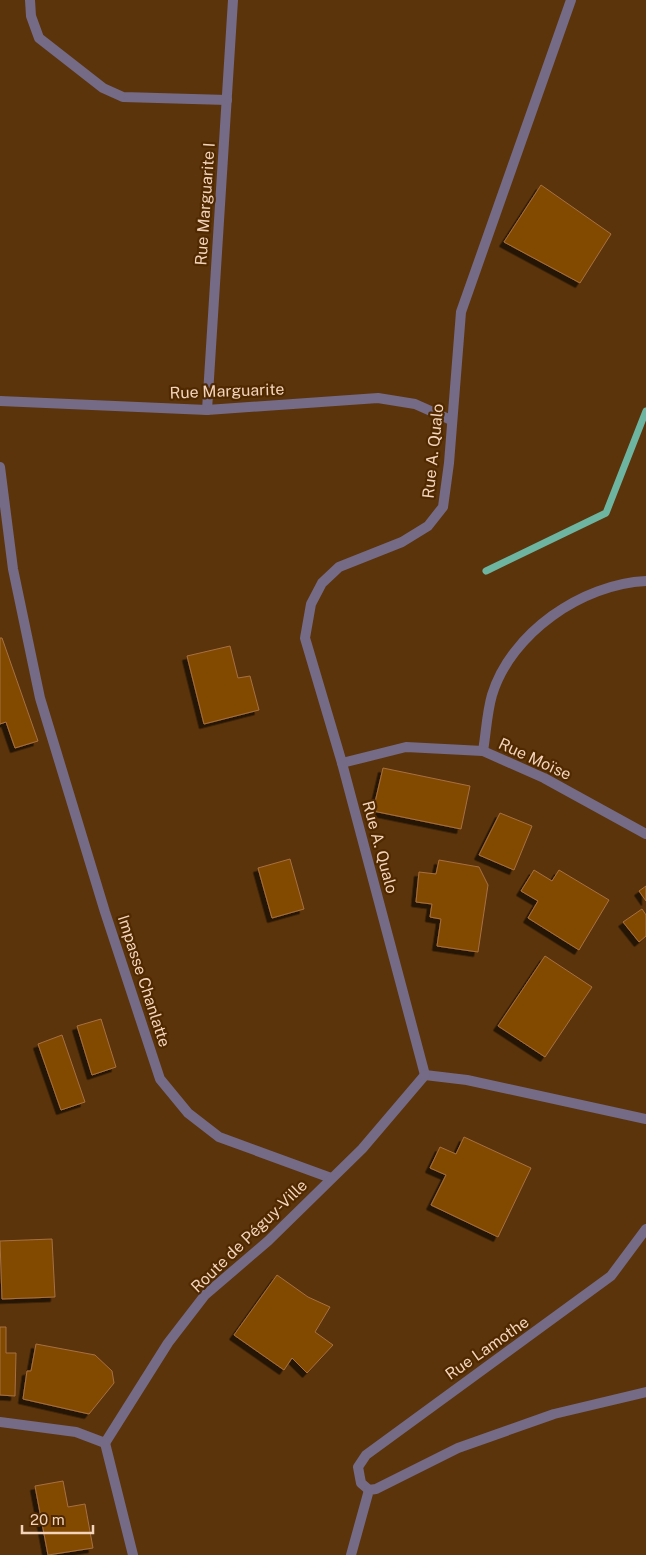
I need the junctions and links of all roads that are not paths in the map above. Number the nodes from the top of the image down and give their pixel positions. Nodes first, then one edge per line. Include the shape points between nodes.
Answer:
1 (30, 0) edge
2 (233, 0) edge
3 (571, 0) edge
4 (227, 100) junction
5 (0, 400) edge
6 (207, 410) junction
7 (451, 420) junction
8 (0, 467) edge
9 (645, 579) edge
10 (483, 751) junction
11 (342, 764) junction
12 (646, 834) edge
13 (425, 1075) junction
14 (646, 1119) edge
15 (331, 1178) junction
16 (646, 1229) edge
17 (646, 1392) edge
18 (0, 1422) edge
19 (105, 1443) junction
20 (369, 1490) junction
21 (134, 1555) edge
22 (351, 1555) edge

1 - 4 street via 31,16 39,38 103,88 123,97
2 - 4 street, Rue Marguarite I
3 - 7 street, Rue A. Qualo via 461,312
4 - 6 street, Rue Marguarite I
5 - 6 street, Rue Marguarite
6 - 7 street, Rue Marguarite via 378,398 415,404
7 - 11 street, Rue A. Qualo via 442,507 428,526 402,542 339,567 322,583 311,604 305,638
8 - 15 street, Impasse Chanlatte via 13,569 40,698 160,1078 188,1113 219,1137
9 - 10 street via 608,588 575,602 523,640 508,661 492,695
10 - 11 street, Rue Moïse via 406,747
10 - 12 street, Rue Moïse via 544,778
11 - 13 street, Rue A. Qualo
13 - 14 street via 467,1080
13 - 15 street, Route de Péguy-Ville via 362,1149
15 - 19 street, Route de Péguy-Ville via 268,1241 205,1296 168,1343
16 - 20 street, Rue Lamothe via 611,1276 366,1455 358,1467 361,1483
17 - 20 street via 537,1420 458,1448
18 - 19 street via 76,1432
19 - 21 street
20 - 22 street

